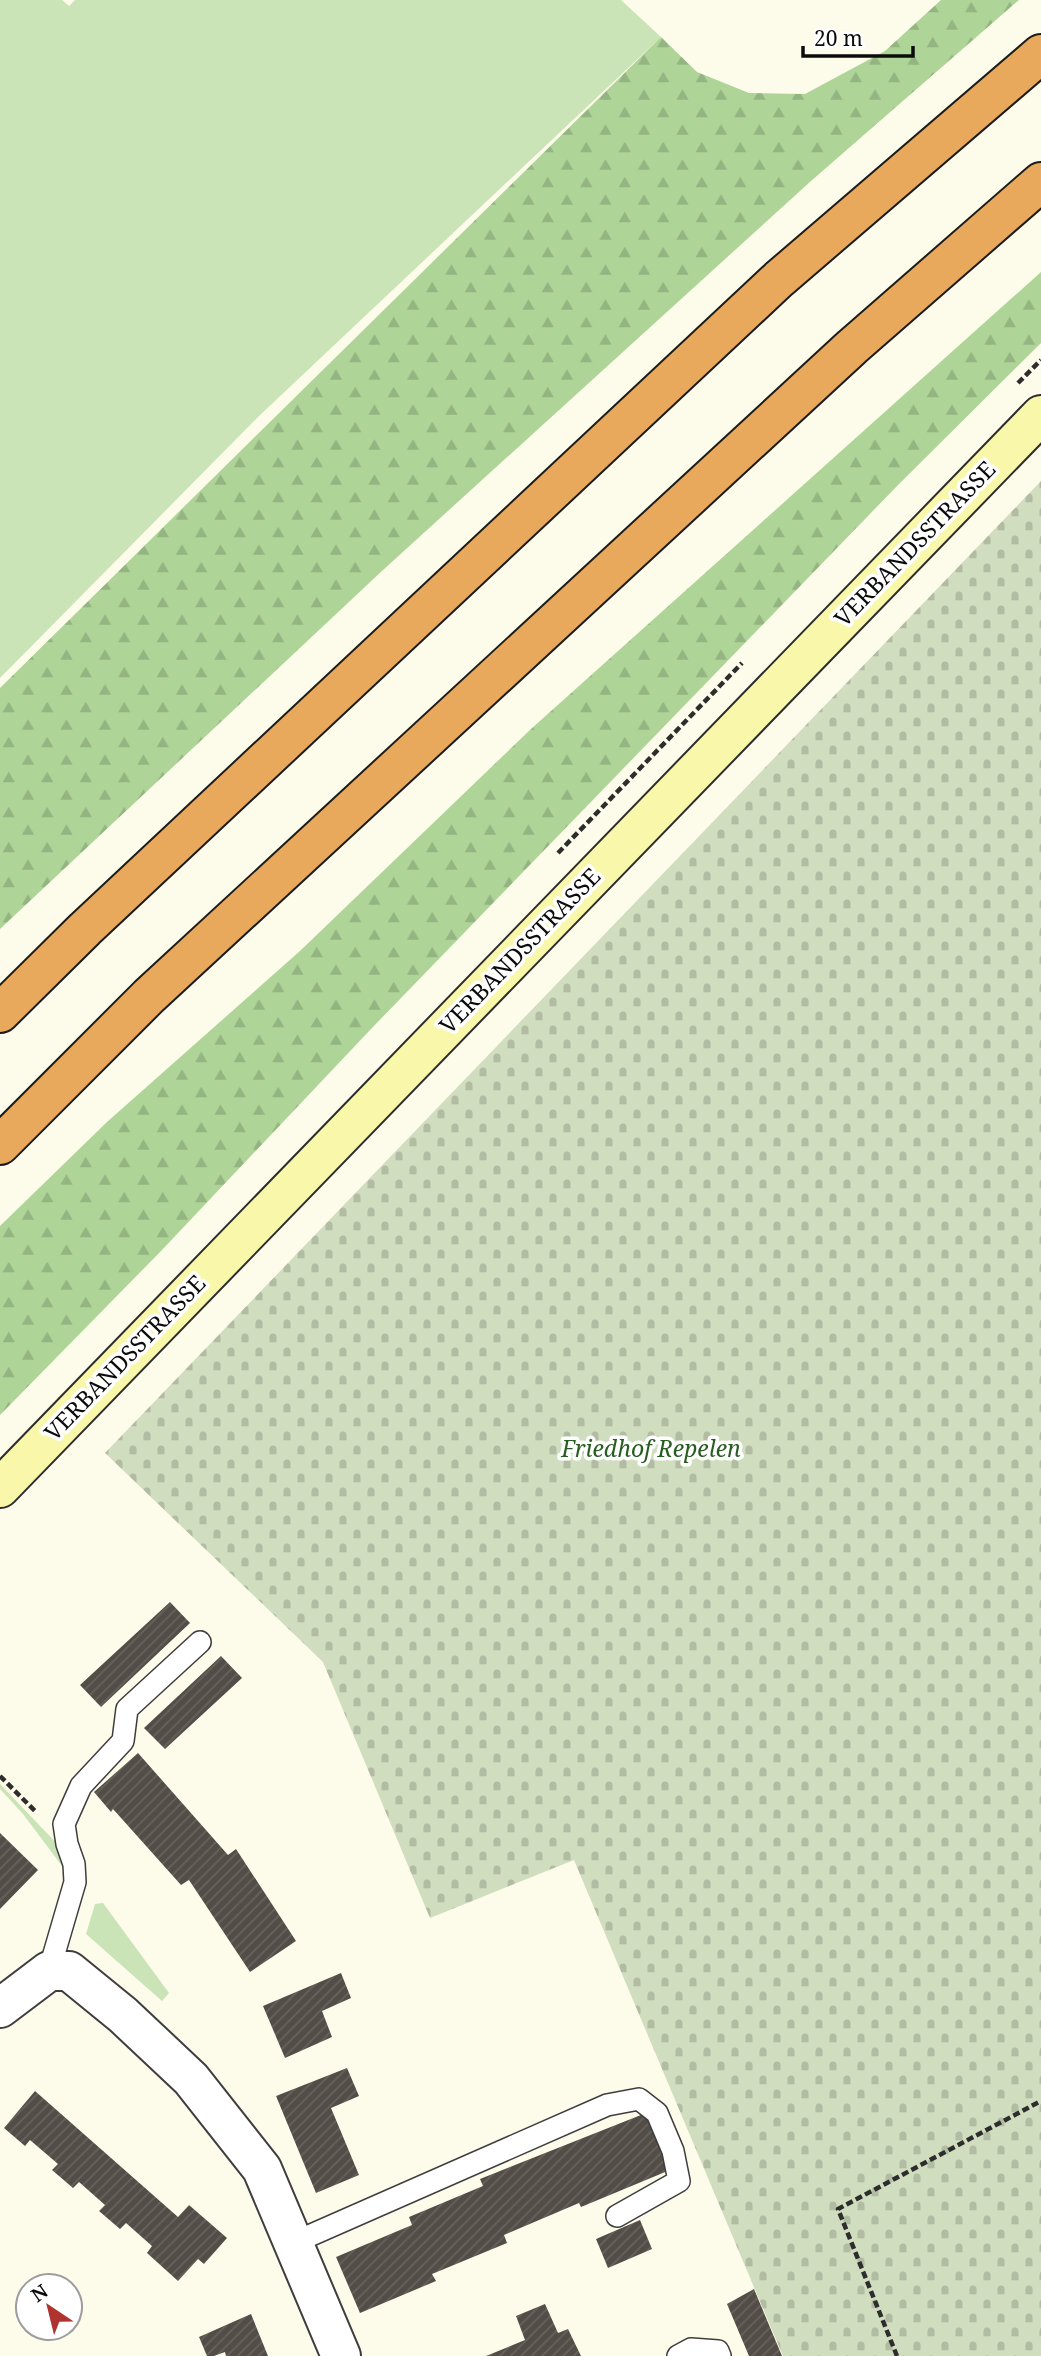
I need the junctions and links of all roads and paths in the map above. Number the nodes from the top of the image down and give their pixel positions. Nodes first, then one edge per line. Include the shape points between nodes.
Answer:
1 (1041, 54) edge
2 (1041, 182) edge
3 (1041, 415) edge
4 (0, 1013) edge
5 (0, 1145) edge
6 (0, 1488) edge
7 (200, 1642) dead end
8 (0, 1776) edge
9 (67, 1844) junction
10 (49, 1971) junction
11 (0, 2008) edge
12 (1041, 2101) edge
13 (617, 2216) dead end
14 (293, 2243) junction
15 (341, 2356) edge
16 (678, 2356) edge
17 (720, 2356) edge
18 (897, 2356) edge

1 - 4 highway via 779,279
2 - 5 highway via 842,357 180,968
3 - 6 main road, VERBANDSSTRASSE
7 - 9 lane via 127,1709 123,1741 81,1786 64,1824
8 - 9 path
9 - 10 lane via 75,1882
10 - 11 street
10 - 14 street via 69,1971 191,2079 262,2169
12 - 18 path via 838,2209
13 - 14 lane via 678,2181 673,2151 657,2113 639,2099 607,2105
14 - 15 street
16 - 17 lane via 691,2349 718,2351

